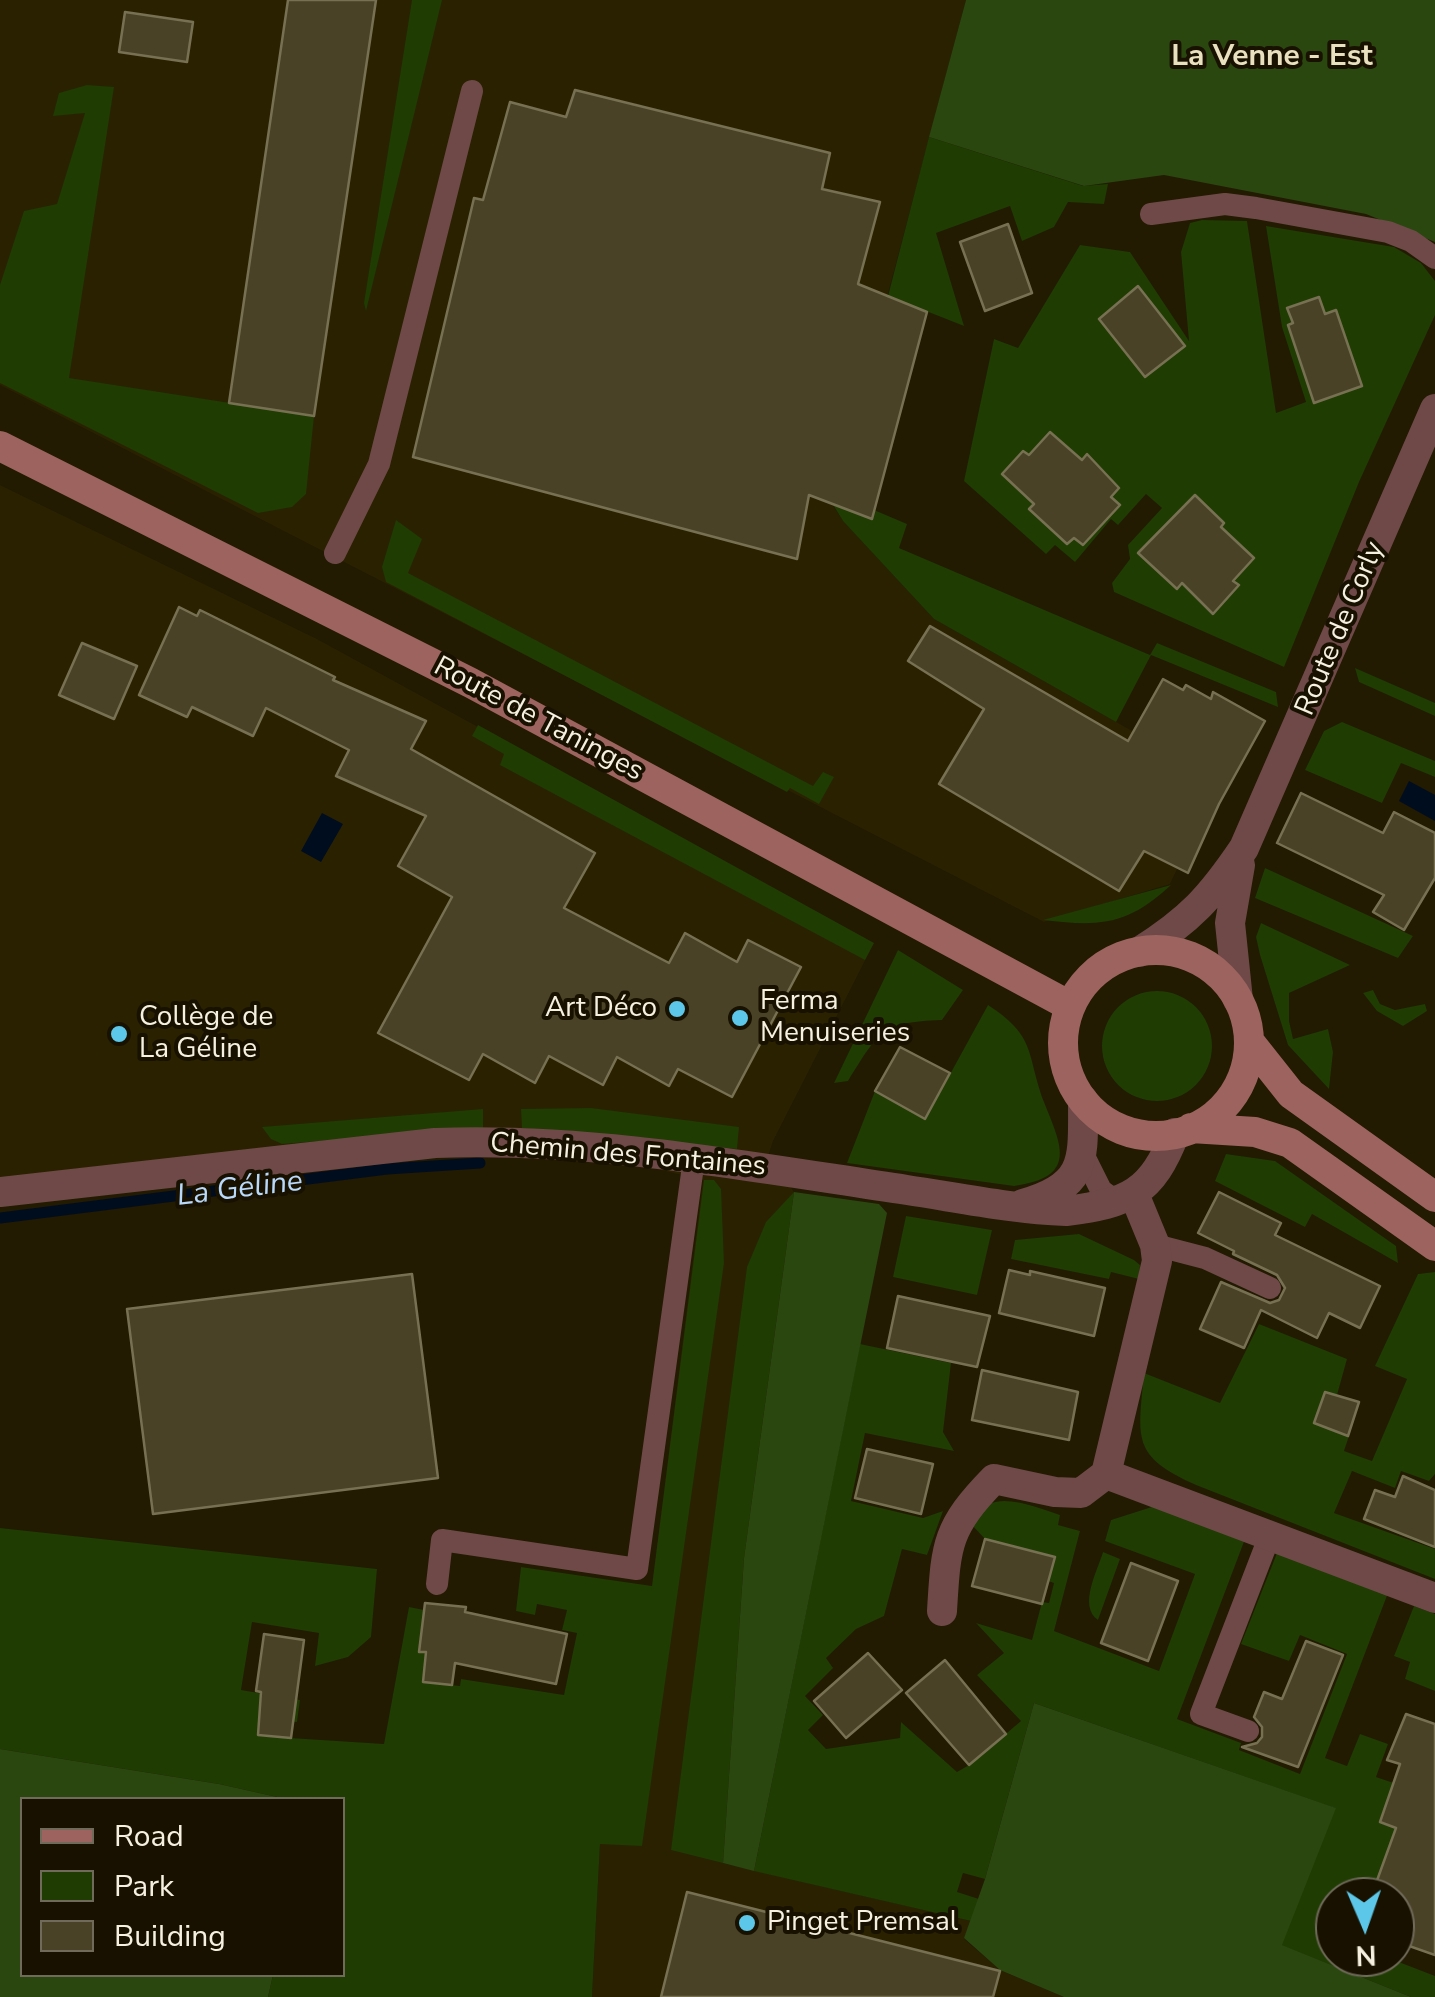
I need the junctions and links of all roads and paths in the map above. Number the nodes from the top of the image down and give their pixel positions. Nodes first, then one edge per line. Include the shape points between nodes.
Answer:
1 (472, 91) dead end
2 (1151, 214) dead end
3 (1435, 258) edge
4 (1435, 408) edge
5 (0, 446) edge
6 (335, 553) dead end
7 (1244, 848) junction
8 (1139, 952) junction
9 (1238, 1000) junction
10 (1070, 1006) junction
11 (1248, 1041) junction
12 (1083, 1100) junction
13 (1183, 1131) junction
14 (1083, 1154) junction
15 (694, 1159) junction
16 (0, 1192) edge
17 (1125, 1197) junction
18 (1435, 1197) edge
19 (1016, 1206) junction
20 (1155, 1244) junction
21 (1435, 1246) edge
22 (1270, 1288) dead end
23 (1106, 1474) junction
24 (1270, 1535) junction
25 (437, 1584) dead end
26 (1435, 1598) edge
27 (942, 1612) dead end
28 (1248, 1731) dead end

1 - 6 lane via 379,464
2 - 3 lane via 1225,204 1256,208 1388,232
4 - 7 street, Route de Corly
5 - 10 main road, Route de Taninges via 470,683
7 - 8 street, Route de Corly via 1213,894
7 - 9 street, Route de Corly via 1230,923
8 - 9 main road via 1173,952 1204,964
8 - 10 main road via 1108,963
9 - 11 main road
10 - 12 main road via 1064,1060
11 - 13 main road via 1233,1094 1215,1114
11 - 18 main road via 1291,1094
12 - 13 main road via 1124,1130
12 - 14 street
13 - 17 street via 1160,1170
13 - 21 main road via 1255,1132 1290,1143
14 - 17 lane via 1101,1190
14 - 19 street via 1066,1185
15 - 16 street, Chemin des Fontaines via 499,1141 436,1143
15 - 19 street, Chemin des Fontaines
15 - 25 lane via 637,1569 442,1540
17 - 19 street, Chemin des Fontaines via 1066,1212
17 - 20 street
20 - 22 lane
20 - 23 street via 1154,1277
23 - 24 street
23 - 27 street via 1081,1493 994,1479 955,1524
24 - 26 street
24 - 28 lane via 1201,1714

